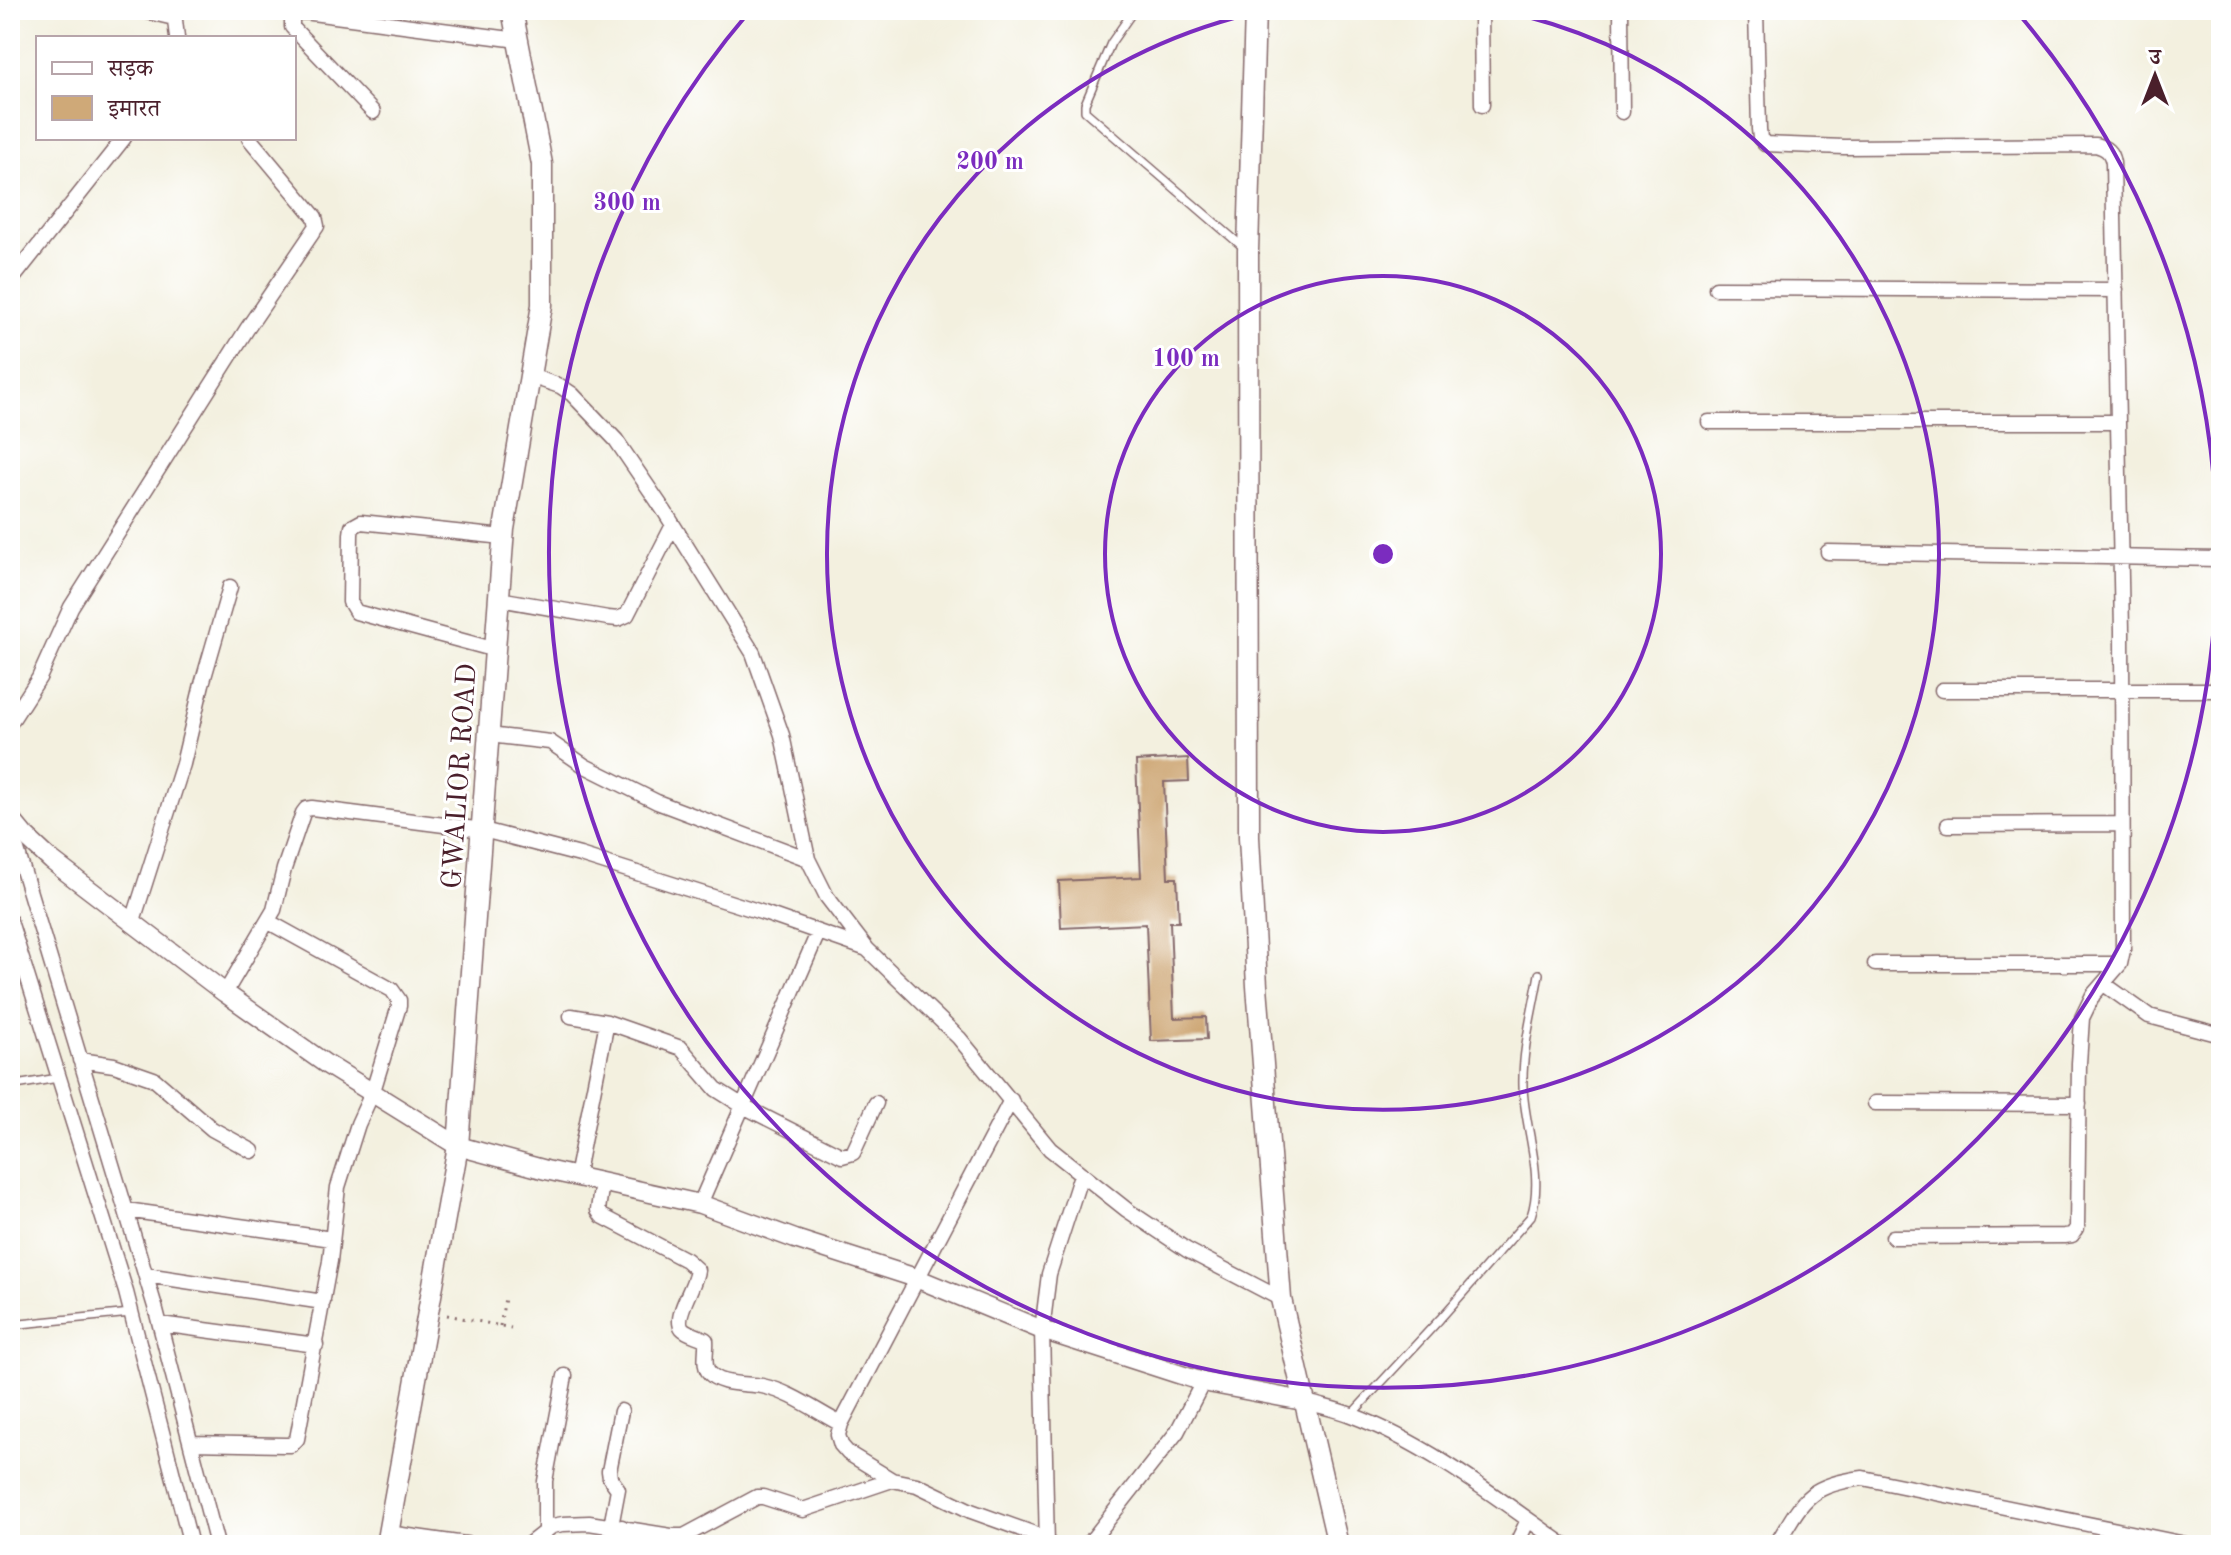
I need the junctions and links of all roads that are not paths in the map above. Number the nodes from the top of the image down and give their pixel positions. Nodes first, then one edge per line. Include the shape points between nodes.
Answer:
1 (140, 10) edge
2 (512, 10) edge
3 (1134, 10) edge
4 (1255, 10) edge
5 (1481, 10) edge
6 (1621, 10) edge
7 (1756, 10) edge
8 (174, 14) edge
9 (177, 36) edge
10 (518, 40) junction
11 (1482, 105) dead end
12 (373, 112) dead end
13 (1622, 112) dead end
14 (122, 140) edge
15 (251, 140) edge
16 (1248, 251) junction
17 (10, 282) edge
18 (1716, 288) dead end
19 (2116, 290) junction
20 (530, 376) junction
21 (1709, 422) dead end
22 (2118, 422) junction
23 (673, 525) junction
24 (503, 537) junction
25 (1828, 552) dead end
26 (2121, 558) junction
27 (2218, 559) dead end
28 (230, 587) dead end
29 (499, 599) junction
30 (496, 650) junction
31 (2121, 688) junction
32 (1942, 690) dead end
33 (2218, 690) dead end
34 (10, 723) edge
35 (489, 735) junction
36 (10, 818) edge
37 (2121, 824) junction
38 (1948, 825) dead end
39 (483, 830) junction
40 (10, 840) edge
41 (808, 859) junction
42 (10, 921) edge
43 (269, 922) junction
44 (132, 924) junction
45 (818, 933) junction
46 (867, 949) junction
47 (1875, 964) dead end
48 (2120, 964) junction
49 (1539, 974) dead end
50 (2104, 984) junction
51 (225, 993) junction
52 (571, 1016) dead end
53 (607, 1022) junction
54 (2221, 1035) edge
55 (80, 1060) junction
56 (58, 1078) junction
57 (10, 1086) edge
58 (373, 1091) junction
59 (1011, 1100) junction
60 (876, 1103) dead end
61 (1875, 1103) dead end
62 (2079, 1104) junction
63 (743, 1106) junction
64 (458, 1146) junction
65 (252, 1151) dead end
66 (1081, 1175) junction
67 (576, 1177) junction
68 (602, 1182) junction
69 (700, 1204) junction
70 (126, 1210) junction
71 (1893, 1237) dead end
72 (332, 1239) junction
73 (146, 1275) junction
74 (916, 1278) junction
75 (1281, 1299) junction
76 (323, 1302) junction
77 (132, 1313) junction
78 (160, 1324) junction
79 (10, 1325) edge
80 (1042, 1330) junction
81 (316, 1345) junction
82 (565, 1376) dead end
83 (1203, 1382) junction
84 (1303, 1401) junction
85 (621, 1411) dead end
86 (1351, 1415) junction
87 (841, 1424) junction
88 (191, 1443) junction
89 (892, 1480) junction
90 (1528, 1520) junction
91 (617, 1527) junction
92 (545, 1530) junction
93 (387, 1539) edge
94 (1046, 1542) edge
95 (191, 1545) edge
96 (217, 1545) edge
97 (472, 1545) edge
98 (528, 1545) edge
99 (618, 1545) edge
100 (1088, 1545) edge
101 (1338, 1545) edge
102 (1516, 1545) edge
103 (1564, 1545) edge
104 (1776, 1545) edge
105 (2190, 1545) edge

1 - 8 street
2 - 10 main road, GWALIOR ROAD
3 - 16 lane via 1111,43 1085,111
4 - 16 main road
5 - 11 street
6 - 13 street
7 - 19 street via 1759,129 1765,144 2105,148 2113,163
8 - 9 street
10 - 12 street via 297,11 292,27
10 - 20 main road, GWALIOR ROAD via 542,164 542,305
14 - 17 street
15 - 34 street via 317,226 71,607 39,678
16 - 75 main road via 1249,837
18 - 19 street
19 - 22 street
20 - 23 street via 560,386 585,407 616,440
20 - 24 main road, GWALIOR ROAD
21 - 22 street
22 - 26 street
23 - 29 street via 627,615 618,619
23 - 41 street via 753,653 782,735
24 - 29 main road, GWALIOR ROAD
24 - 30 street via 361,522 351,534 350,602 356,612
25 - 26 street
26 - 27 street
26 - 31 street
28 - 44 street via 183,764
29 - 30 main road, GWALIOR ROAD
30 - 35 main road, GWALIOR ROAD
31 - 32 street
31 - 33 street
31 - 37 street
35 - 39 main road, GWALIOR ROAD
35 - 41 street via 550,742 657,802
36 - 44 street via 52,861
37 - 38 street
37 - 48 street
39 - 43 street via 306,809
39 - 45 street via 580,855
39 - 64 main road, GWALIOR ROAD
40 - 55 street
41 - 46 street via 827,897
42 - 56 street
43 - 51 street
43 - 58 street via 396,994 398,1011
44 - 51 street
45 - 46 street
45 - 63 street
46 - 59 street via 959,1038
47 - 48 street
48 - 50 street
49 - 86 lane via 1523,1073 1534,1168 1531,1216
50 - 54 street via 2149,1016
50 - 62 street via 2082,1018
51 - 58 street
52 - 53 street
53 - 63 street via 681,1048 716,1089
53 - 67 street
55 - 65 street via 154,1079 212,1129
55 - 70 street
56 - 57 lane
56 - 77 street
58 - 64 street
58 - 72 street via 345,1159
59 - 66 street via 1045,1145
59 - 74 street
60 - 63 street via 847,1157
61 - 62 street
62 - 71 street via 2079,1217 2072,1235
63 - 69 street
64 - 67 street
64 - 93 main road, GWALIOR ROAD
66 - 75 street via 1187,1250
66 - 80 street via 1049,1274
67 - 68 street
68 - 69 street
68 - 87 street via 602,1216 697,1270 681,1324 706,1340 710,1373 783,1393
69 - 74 street
70 - 72 street
70 - 73 street
72 - 76 street
73 - 76 street
73 - 78 street
74 - 80 street
74 - 87 street
75 - 84 main road
76 - 81 street
77 - 79 lane
77 - 95 street
78 - 81 street
78 - 88 street
80 - 83 street
80 - 94 street
81 - 88 street via 294,1442
82 - 92 street via 545,1481
83 - 84 street
83 - 100 street via 1177,1432
84 - 86 street
84 - 101 main road
85 - 91 street via 609,1471 618,1489
86 - 90 street via 1454,1469
87 - 89 street via 838,1435 848,1453
88 - 96 street
89 - 91 street via 803,1510 757,1497 684,1536
89 - 94 street via 917,1485
90 - 102 street
90 - 103 street
91 - 92 street via 583,1522
91 - 99 street
92 - 98 street
93 - 97 street
104 - 105 street via 1817,1489 1863,1478

